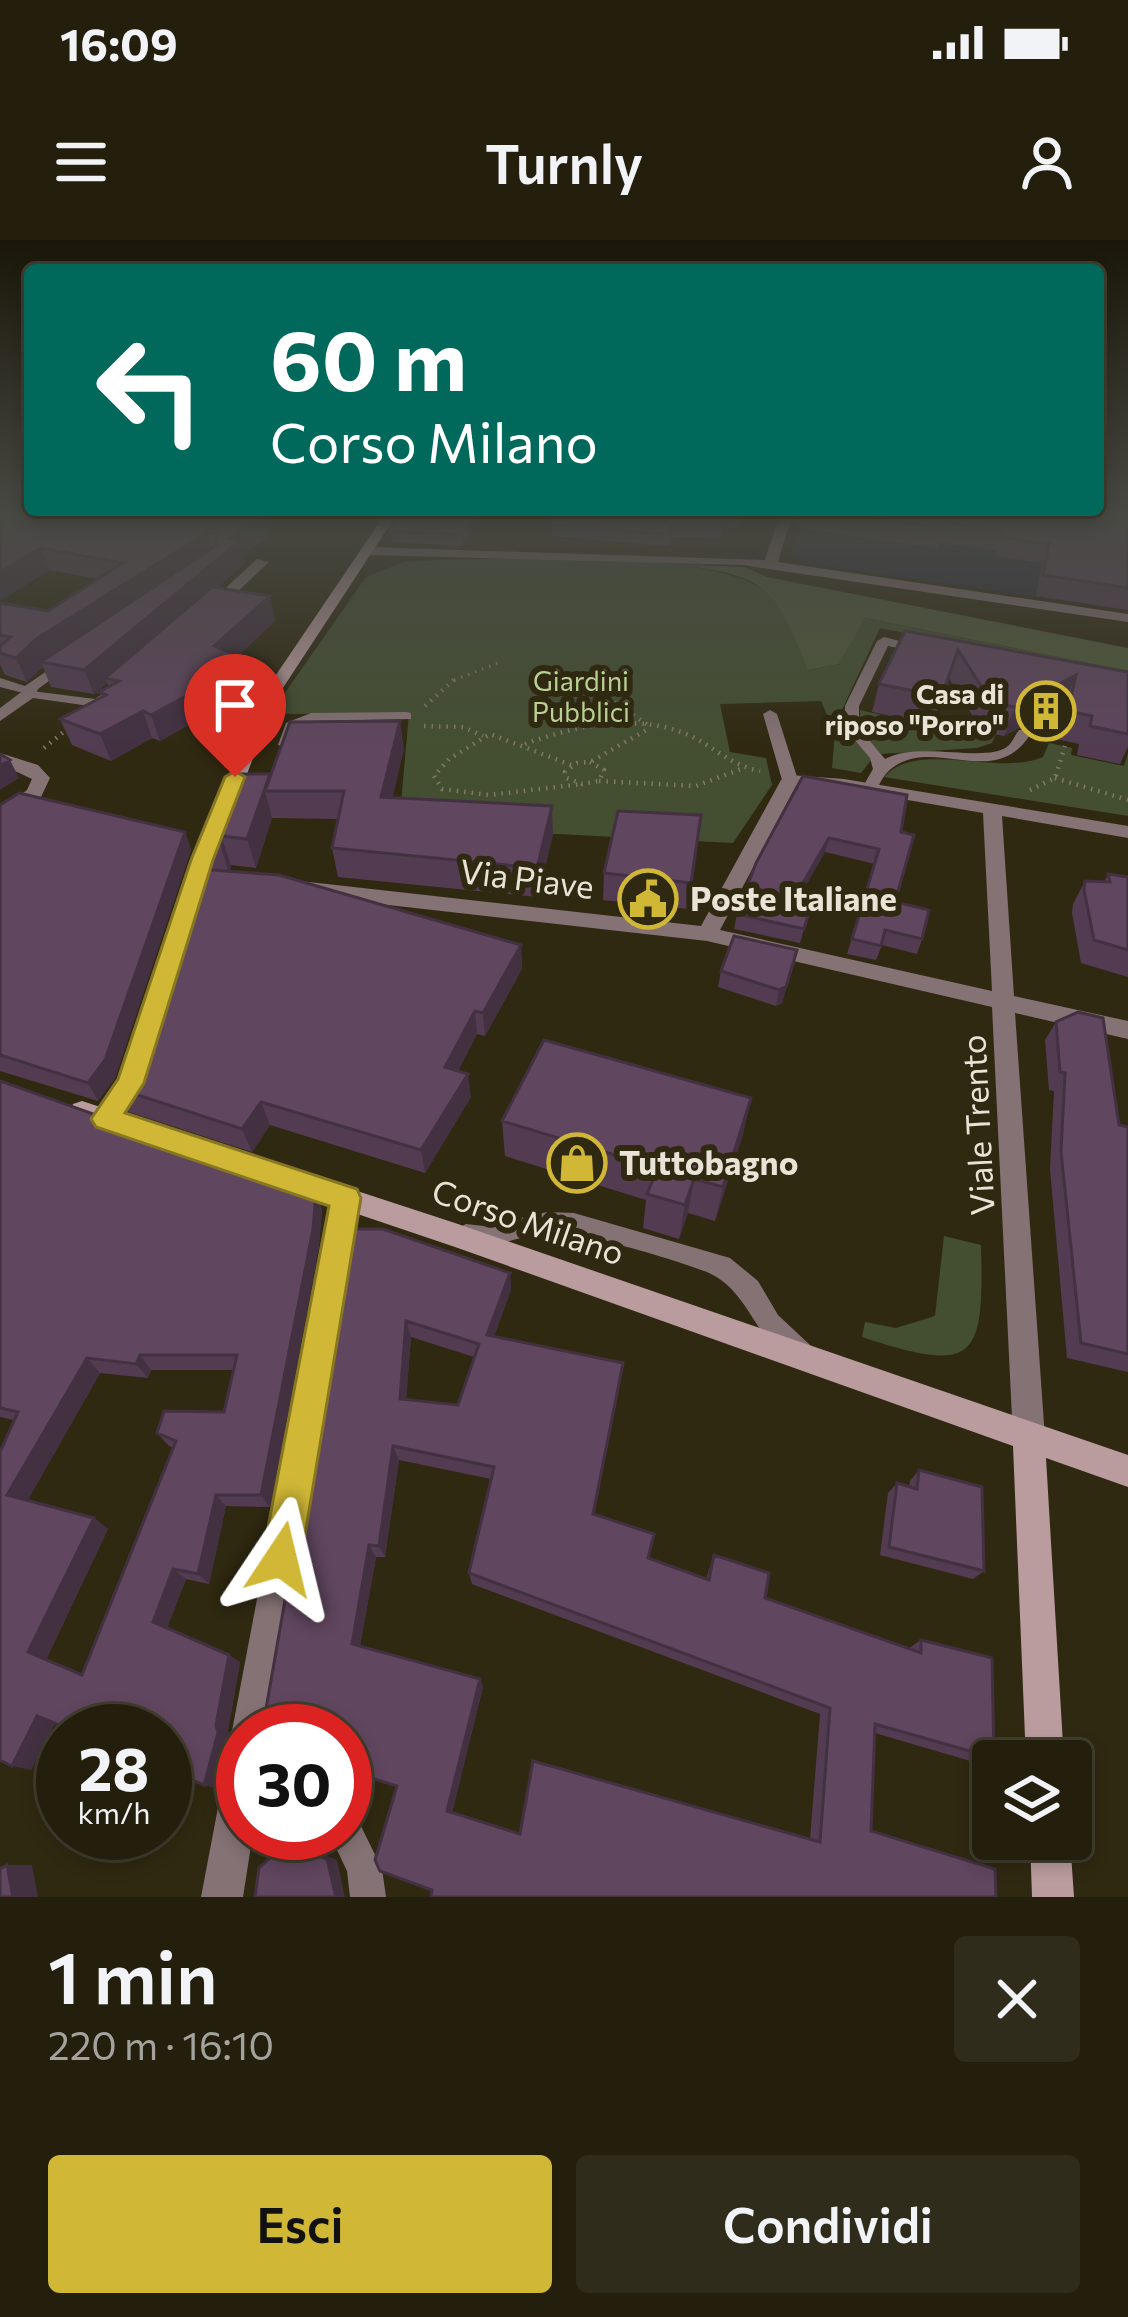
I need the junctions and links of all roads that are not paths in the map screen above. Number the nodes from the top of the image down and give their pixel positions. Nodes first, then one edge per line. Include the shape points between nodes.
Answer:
1 (227, 594) edge
2 (339, 594) edge
3 (968, 594) edge
4 (1128, 618) edge
5 (200, 620) edge
6 (84, 649) edge
7 (935, 651) edge
8 (0, 682) edge
9 (126, 682) edge
10 (30, 693) junction
11 (770, 714) dead end
12 (0, 716) edge
13 (406, 716) road end
14 (1024, 733) edge
15 (0, 758) edge
16 (879, 767) junction
17 (279, 772) edge
18 (780, 775) junction
19 (871, 788) junction
20 (992, 809) junction
21 (0, 820) edge
22 (1128, 832) edge
23 (268, 886) edge
24 (183, 922) edge
25 (707, 934) junction
26 (1004, 1000) junction
27 (1128, 1030) edge
28 (63, 1105) edge
29 (346, 1198) junction
30 (455, 1234) junction
31 (801, 1354) junction
32 (1029, 1438) junction
33 (1128, 1471) edge
34 (256, 1704) edge
35 (1044, 1740) edge
36 (229, 1860) edge
37 (360, 1860) edge
38 (1051, 1860) edge
39 (222, 1897) edge
40 (368, 1897) edge
41 (1053, 1897) edge

1 - 5 street
2 - 24 street via 267,700
3 - 4 street
6 - 10 lane
7 - 16 lane via 884,641 852,706 852,729
8 - 10 lane
9 - 10 street via 98,705
10 - 12 street
11 - 18 lane
13 - 17 lane via 299,720
14 - 16 lane via 1007,755 917,756
15 - 21 street via 41,778 35,794
16 - 19 lane
18 - 19 street
18 - 25 street
19 - 20 street
20 - 22 street
20 - 26 street, Viale Trento
23 - 25 street, Via Piave
25 - 26 street, Via Piave
26 - 27 street, Via Piave
26 - 32 street, Viale Trento
28 - 29 street, Corso Milano via 112,1110
29 - 30 street, Corso Milano
29 - 34 street
30 - 31 street, Corso Milano
30 - 31 lane via 574,1223 721,1266
31 - 32 street, Corso Milano
32 - 33 street, Corso Milano
32 - 35 street
36 - 39 street
37 - 40 lane
38 - 41 street

